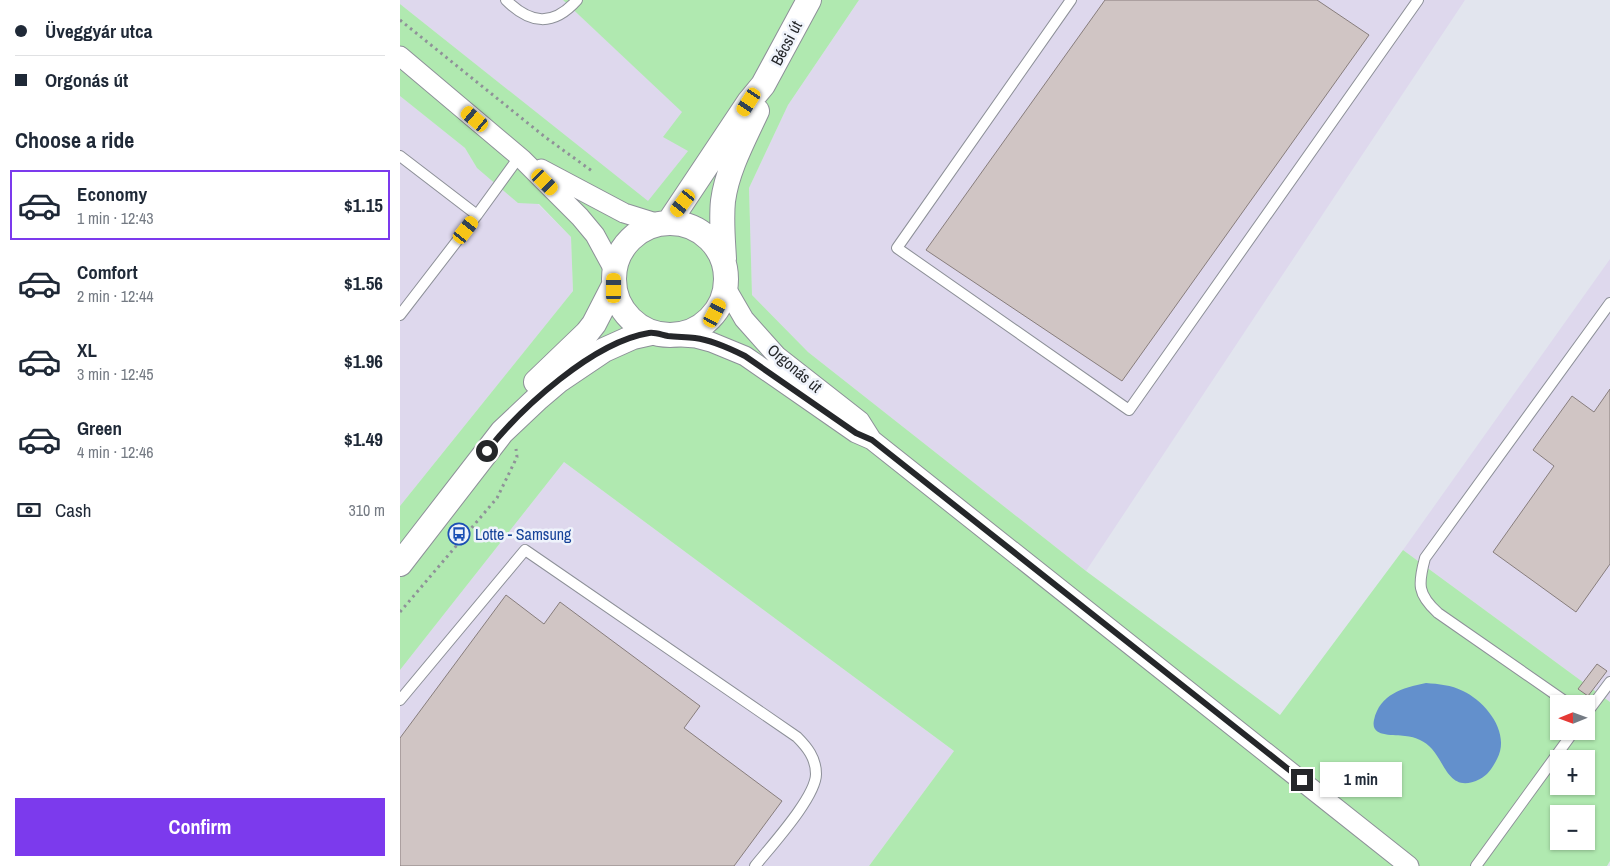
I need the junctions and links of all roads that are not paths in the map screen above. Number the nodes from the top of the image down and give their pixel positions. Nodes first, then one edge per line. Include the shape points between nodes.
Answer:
1 (506, 0) edge
2 (577, 0) edge
3 (809, 0) edge
4 (1071, 0) edge
5 (1418, 0) edge
6 (400, 56) edge
7 (763, 85) junction
8 (400, 156) edge
9 (521, 158) junction
10 (477, 216) junction
11 (662, 222) junction
12 (724, 263) junction
13 (614, 279) junction
14 (726, 288) junction
15 (1610, 303) edge
16 (400, 315) edge
17 (659, 334) junction
18 (502, 432) junction
19 (872, 440) junction
20 (400, 564) edge
21 (1610, 682) edge
22 (1556, 695) edge
23 (400, 700) edge
24 (1595, 702) edge
25 (1567, 740) edge
26 (755, 866) edge
27 (1409, 866) edge
28 (1476, 866) edge

1 - 2 lane via 518,12 543,19 560,16
3 - 7 street, Bécsi út
4 - 5 lane via 897,248 1129,410
6 - 9 street
7 - 11 street
7 - 12 street via 758,111 741,147 723,200
8 - 10 lane
9 - 10 lane
9 - 11 street via 618,210
9 - 13 street via 595,235
10 - 16 lane
11 - 12 street via 693,227 704,233
11 - 13 street via 633,236 624,246
12 - 14 street
13 - 17 street via 622,310 640,328
13 - 18 street via 594,324 529,388 506,417
14 - 17 street via 715,313 706,323 681,335
14 - 19 street, Orgonás út via 744,319 777,356 860,421
15 - 22 lane via 1425,558 1419,584 1426,600 1438,613
17 - 18 street via 633,337 596,355 546,390
17 - 19 street, Orgonás út via 696,338 745,356 856,433
18 - 20 street
19 - 27 street, Orgonás út
21 - 24 lane
23 - 26 lane via 524,550 809,748 816,773 814,787
25 - 28 lane

